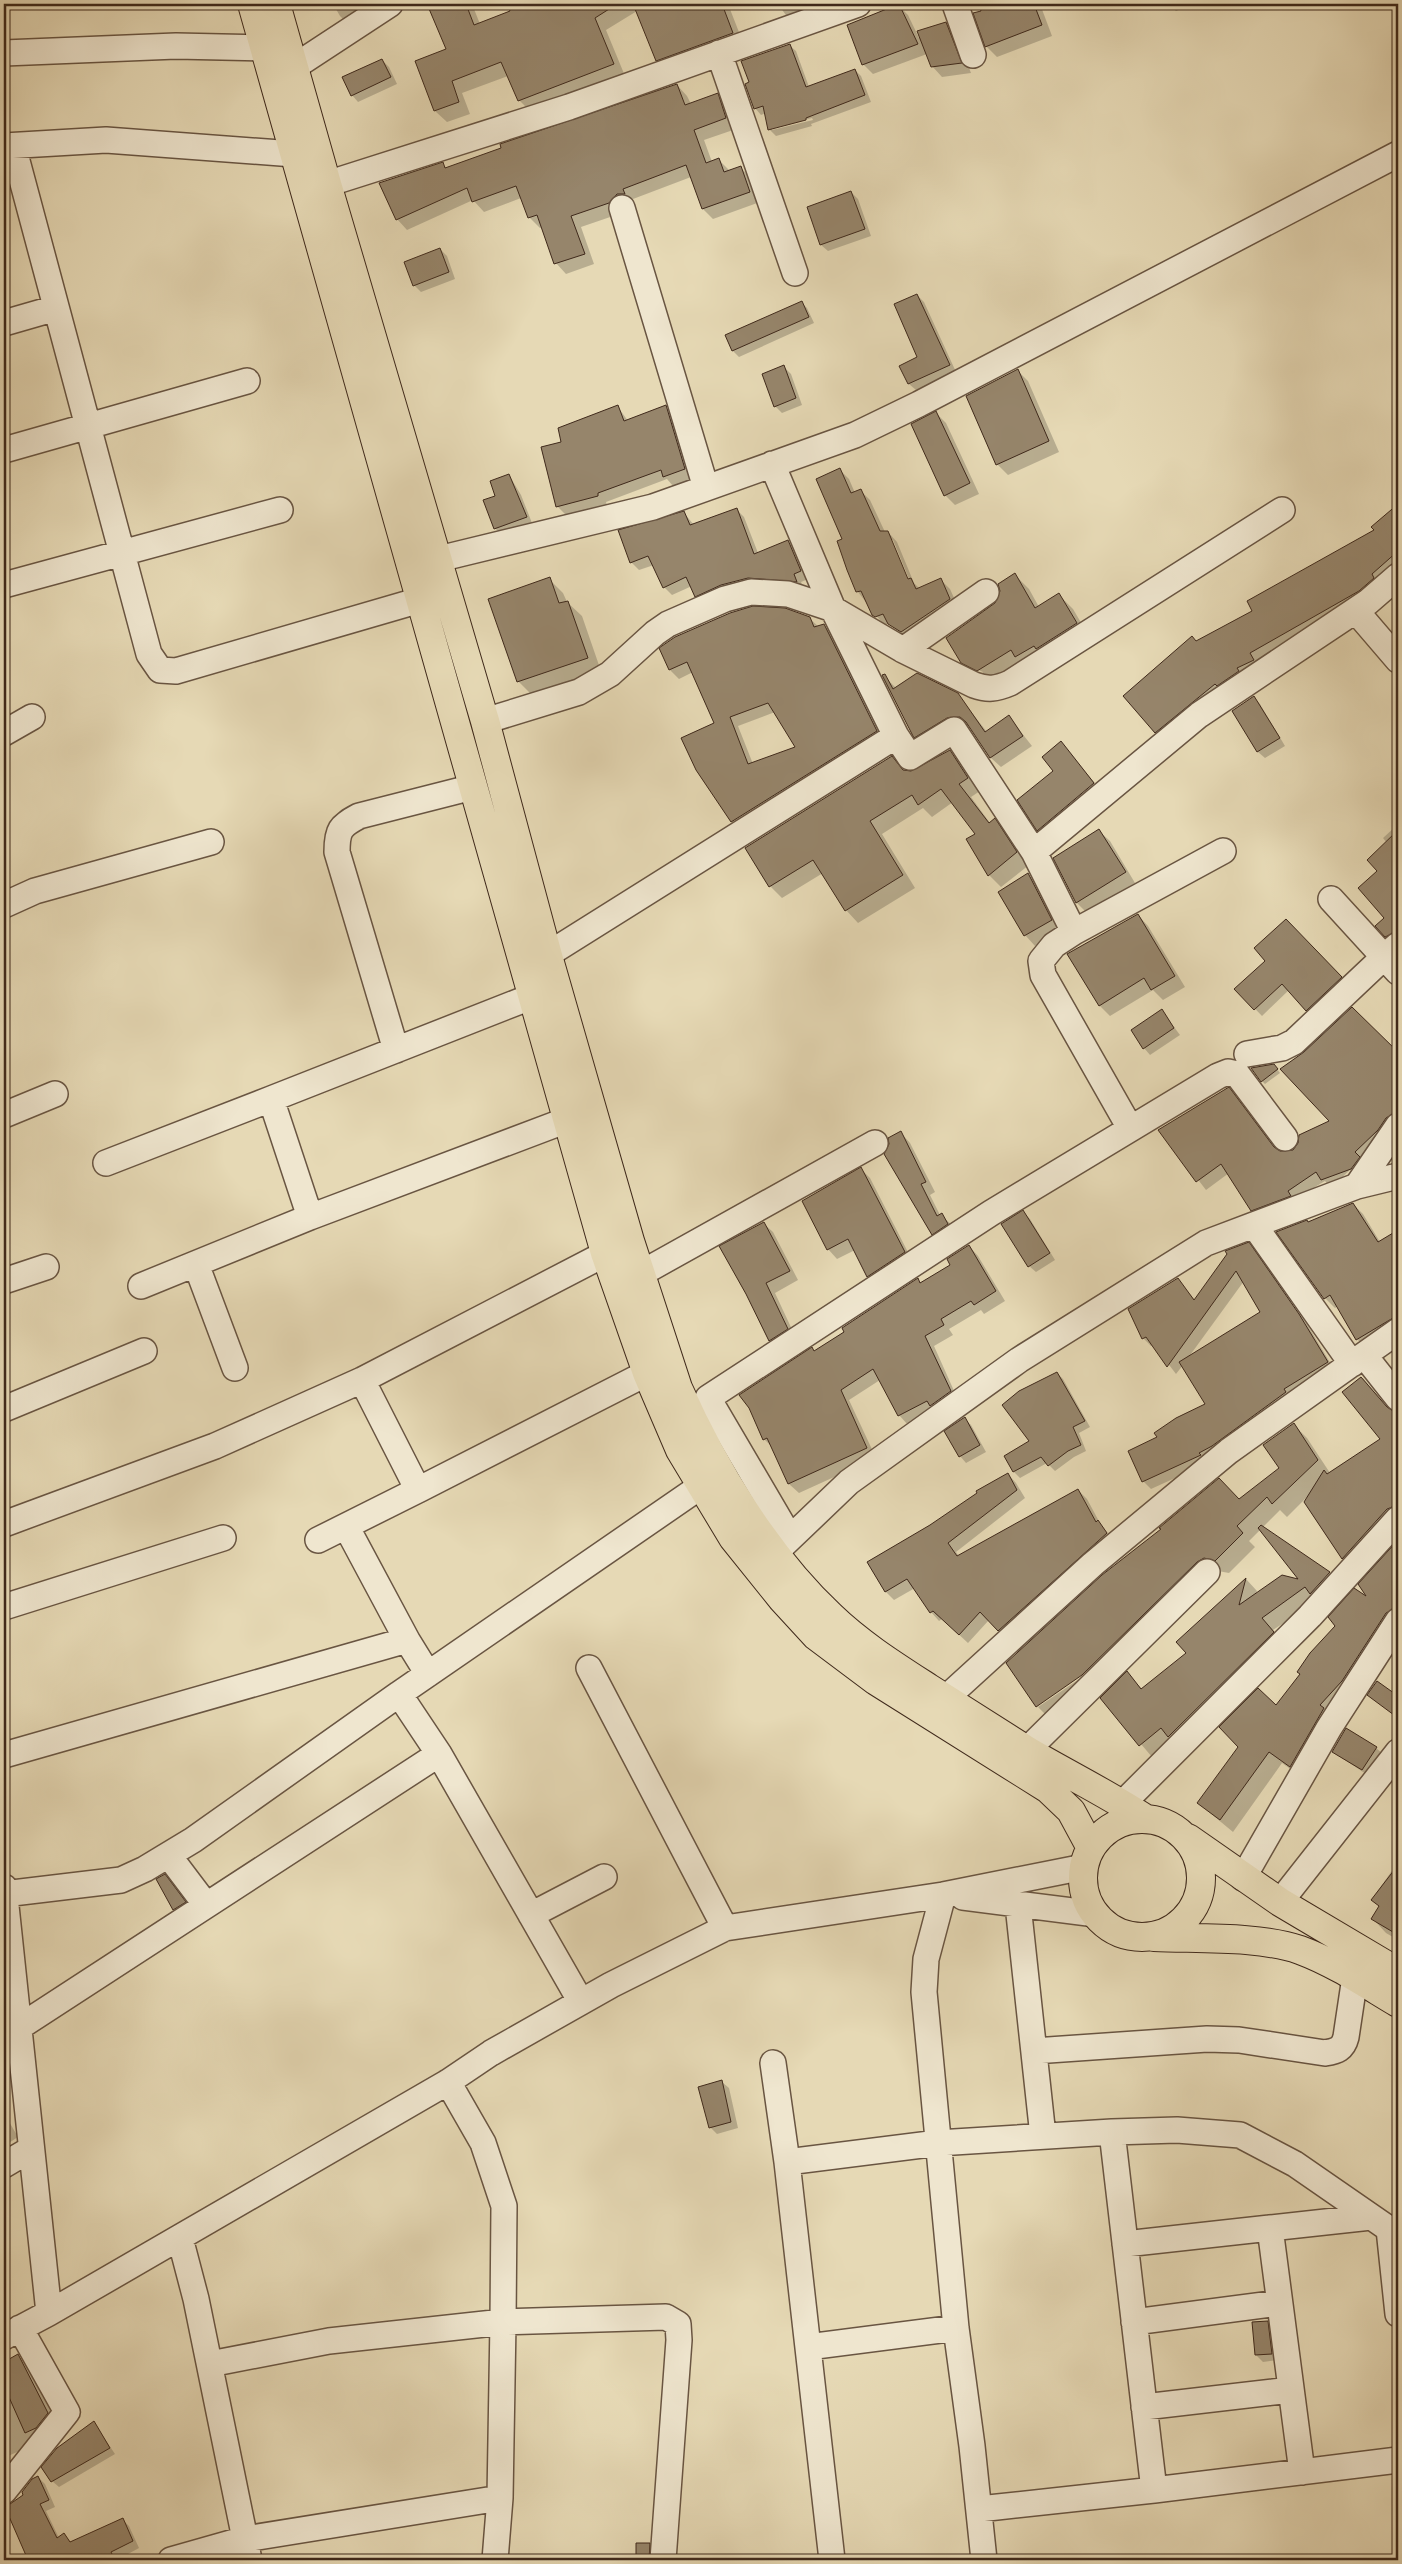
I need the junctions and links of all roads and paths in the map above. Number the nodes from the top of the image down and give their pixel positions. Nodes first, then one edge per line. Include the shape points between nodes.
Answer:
1 (252, 4) edge
2 (276, 4) edge
3 (390, 4) edge
4 (858, 4) edge
5 (955, 4) edge
6 (264, 48) junction
7 (4, 53) edge
8 (720, 53) junction
9 (973, 55) dead end
10 (294, 67) junction
11 (8, 146) edge
12 (294, 154) junction
13 (1398, 154) edge
14 (327, 184) junction
15 (622, 208) dead end
16 (795, 273) dead end
17 (56, 308) junction
18 (4, 323) edge
19 (247, 381) dead end
20 (87, 427) junction
21 (4, 450) edge
22 (772, 464) junction
23 (706, 488) junction
24 (280, 510) dead end
25 (1282, 510) dead end
26 (121, 554) junction
27 (437, 559) junction
28 (411, 566) junction
29 (1398, 576) edge
30 (4, 585) edge
31 (986, 592) dead end
32 (420, 600) junction
33 (833, 609) junction
34 (1356, 611) junction
35 (903, 650) junction
36 (1398, 660) edge
37 (32, 717) dead end
38 (485, 721) junction
39 (4, 733) edge
40 (896, 736) junction
41 (473, 787) junction
42 (211, 842) dead end
43 (1222, 851) dead end
44 (1034, 852) junction
45 (1331, 900) dead end
46 (4, 905) edge
47 (1074, 932) junction
48 (548, 956) junction
49 (1394, 958) edge
50 (524, 968) junction
51 (532, 996) junction
52 (396, 1050) junction
53 (1247, 1054) dead end
54 (55, 1094) dead end
55 (271, 1099) junction
56 (4, 1115) edge
57 (567, 1120) junction
58 (1398, 1126) edge
59 (1130, 1128) junction
60 (1285, 1138) dead end
61 (875, 1143) dead end
62 (106, 1163) dead end
63 (1398, 1176) edge
64 (1357, 1186) junction
65 (310, 1217) junction
66 (1254, 1225) junction
67 (630, 1241) junction
68 (605, 1253) junction
69 (196, 1264) junction
70 (46, 1267) dead end
71 (640, 1274) junction
72 (4, 1281) edge
73 (141, 1286) dead end
74 (1398, 1331) edge
75 (144, 1351) dead end
76 (1358, 1359) junction
77 (235, 1368) dead end
78 (647, 1373) junction
79 (362, 1380) junction
80 (1398, 1398) edge
81 (4, 1409) edge
82 (688, 1410) junction
83 (701, 1486) junction
84 (418, 1490) junction
85 (1398, 1519) edge
86 (4, 1524) edge
87 (346, 1526) junction
88 (223, 1538) dead end
89 (318, 1540) dead end
90 (776, 1554) junction
91 (1207, 1572) dead end
92 (4, 1607) edge
93 (1398, 1622) edge
94 (407, 1640) junction
95 (589, 1668) dead end
96 (428, 1674) junction
97 (399, 1694) junction
98 (946, 1698) junction
99 (1028, 1750) junction
100 (1398, 1752) edge
101 (439, 1754) junction
102 (4, 1755) edge
103 (1123, 1803) junction
104 (1158, 1822) junction
105 (169, 1856) junction
106 (1087, 1857) junction
107 (604, 1877) dead end
108 (1243, 1878) junction
109 (4, 1890) edge
110 (943, 1894) junction
111 (1280, 1902) junction
112 (206, 1905) junction
113 (1018, 1905) junction
114 (1096, 1914) junction
115 (532, 1915) junction
116 (725, 1928) junction
117 (1148, 1936) junction
118 (1398, 1972) edge
119 (1354, 1977) junction
120 (581, 2002) junction
121 (1398, 2003) edge
122 (11, 2032) edge
123 (1034, 2051) junction
124 (773, 2063) dead end
125 (448, 2082) junction
126 (1112, 2132) junction
127 (1043, 2136) junction
128 (938, 2142) junction
129 (32, 2149) junction
130 (787, 2162) junction
131 (4, 2165) edge
132 (1386, 2227) edge
133 (1270, 2228) junction
134 (180, 2238) junction
135 (1125, 2244) junction
136 (1279, 2303) junction
137 (49, 2313) junction
138 (1398, 2314) edge
139 (503, 2322) junction
140 (1134, 2322) junction
141 (956, 2328) junction
142 (12, 2332) edge
143 (808, 2347) junction
144 (210, 2364) junction
145 (1291, 2390) junction
146 (1144, 2407) junction
147 (1398, 2460) edge
148 (1302, 2472) junction
149 (1154, 2490) junction
150 (4, 2491) edge
151 (500, 2498) junction
152 (978, 2510) junction
153 (247, 2550) edge
154 (172, 2560) edge
155 (495, 2560) edge
156 (663, 2560) edge
157 (832, 2560) edge
158 (984, 2560) edge

1 - 6 main road
2 - 10 main road
3 - 10 street
4 - 8 street
5 - 9 street
6 - 7 street via 176,46
6 - 12 main road
8 - 14 street via 569,107
8 - 16 street
10 - 14 main road
11 - 12 street via 106,140
11 - 17 street
12 - 28 main road
13 - 22 street via 919,404 854,435
14 - 27 main road
15 - 23 street
17 - 18 street
17 - 20 street
19 - 20 street
20 - 21 street
20 - 26 street
22 - 23 street
22 - 33 street
23 - 27 street via 653,507
24 - 26 street
25 - 35 street via 1010,683 997,688 974,685
26 - 30 street
26 - 32 street via 149,654 160,670 176,671
27 - 28 street
27 - 38 main road
28 - 32 main road
29 - 34 street
31 - 35 street
32 - 41 main road
33 - 35 street
33 - 38 street via 788,594 751,592 725,599 668,624 594,685
33 - 40 street
34 - 36 street
34 - 44 street via 1200,715
37 - 39 street
38 - 48 main road
40 - 44 street via 910,757 954,730
40 - 48 street
41 - 50 main road
41 - 52 street via 359,816 344,824 337,836 337,852
42 - 46 street via 34,891
43 - 47 street
44 - 47 street
45 - 49 street
47 - 59 street via 1054,945 1041,961 1043,976
48 - 50 street
48 - 67 main road
49 - 53 street via 1294,1042 1282,1048
50 - 51 main road
51 - 52 street
51 - 57 main road
52 - 55 street
54 - 56 street
55 - 62 street
55 - 65 street
57 - 65 street
57 - 68 main road
58 - 64 street
59 - 60 street via 1228,1072 1237,1074
59 - 82 street via 991,1213
61 - 71 street
63 - 64 street
64 - 66 street
65 - 69 street
66 - 76 street
66 - 90 street via 1206,1243 1019,1360 849,1482
67 - 68 street
67 - 71 main road
68 - 78 main road
68 - 79 street
69 - 73 street
69 - 77 street
70 - 72 street
71 - 82 main road
74 - 76 street
75 - 81 street
76 - 80 street
76 - 98 street via 1214,1464 1093,1564
78 - 82 main road
78 - 84 street
79 - 84 street
79 - 86 street via 215,1446
82 - 83 main road via 680,1450
82 - 90 main road via 718,1468
83 - 90 main road via 733,1538
83 - 96 street
84 - 87 street
85 - 103 street via 1310,1616
87 - 89 street
87 - 94 street
88 - 92 street
90 - 98 main road via 832,1617 887,1661
90 - 106 main road via 816,1636 876,1681 1048,1789 1071,1811
91 - 99 street
93 - 108 street via 1328,1728
94 - 96 street
94 - 102 street
95 - 116 street
96 - 97 street
97 - 101 street
97 - 105 street
98 - 99 main road
99 - 103 main road
100 - 111 street
101 - 112 street
101 - 115 street
103 - 104 main road
104 - 106 main road via 1130,1820 1114,1825 1101,1835
104 - 108 main road
104 - 117 main road via 1185,1837 1196,1853 1201,1870 1200,1890 1194,1907 1182,1922 1166,1932
105 - 109 street via 121,1880
105 - 112 street
106 - 110 street
106 - 114 main road via 1084,1883 1087,1899
107 - 115 street
108 - 111 main road
109 - 122 street
110 - 113 street
110 - 116 street
110 - 128 street via 926,1960 924,1992
111 - 118 main road
112 - 122 street
113 - 114 street
113 - 123 street
114 - 117 main road via 1110,1927 1128,1935
115 - 120 street
116 - 120 street
117 - 119 main road via 1258,1942 1298,1950
119 - 121 main road
119 - 123 street via 1346,2037 1344,2045 1336,2051 1325,2053 1239,2040 1207,2039
120 - 125 street
122 - 129 street
123 - 127 street
124 - 130 street
125 - 134 street
125 - 139 street via 483,2143 504,2206
126 - 127 street
126 - 132 street via 1177,2130 1240,2135 1295,2164
126 - 135 street
127 - 128 street
128 - 130 street
128 - 141 street
129 - 131 street
129 - 137 street
130 - 143 street
132 - 133 street
132 - 138 street
133 - 135 street
133 - 136 street
134 - 137 street
134 - 144 street
135 - 140 street
136 - 140 street
136 - 145 street
137 - 142 street
139 - 144 street via 329,2341
139 - 151 street
139 - 156 street via 666,2317 678,2324
140 - 146 street
141 - 143 street
141 - 152 street
142 - 150 street via 67,2412
143 - 157 street
144 - 153 street
145 - 146 street
145 - 148 street
146 - 149 street
147 - 148 street
148 - 149 street
149 - 152 street
151 - 153 street
151 - 155 street
152 - 158 street
153 - 154 street

